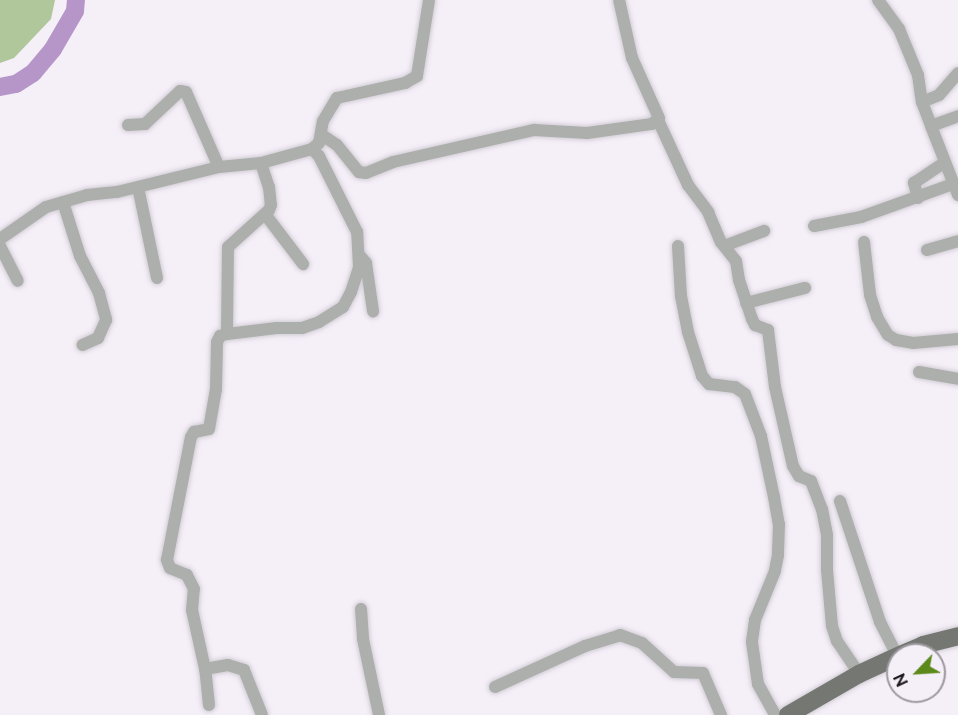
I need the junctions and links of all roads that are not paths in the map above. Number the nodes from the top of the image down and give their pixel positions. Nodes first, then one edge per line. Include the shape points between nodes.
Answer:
1 (429, 0) edge
2 (620, 0) edge
3 (878, 0) edge
4 (958, 73) edge
5 (922, 102) junction
6 (958, 116) edge
7 (658, 120) junction
8 (128, 125) dead end
9 (931, 126) junction
10 (322, 135) junction
11 (312, 149) junction
12 (261, 163) junction
13 (944, 163) junction
14 (219, 167) junction
15 (138, 187) junction
16 (956, 189) edge
17 (918, 198) junction
18 (63, 202) junction
19 (265, 214) junction
20 (814, 225) dead end
21 (764, 231) dead end
22 (0, 240) edge
23 (958, 241) edge
24 (864, 242) dead end
25 (678, 246) dead end
26 (724, 246) junction
27 (927, 250) dead end
28 (359, 255) junction
29 (303, 264) dead end
30 (157, 278) dead end
31 (18, 281) dead end
32 (805, 288) dead end
33 (746, 303) junction
34 (373, 311) dead end
35 (227, 334) junction
36 (958, 339) edge
37 (82, 345) dead end
38 (919, 372) dead end
39 (958, 379) edge
40 (840, 501) dead end
41 (361, 609) dead end
42 (958, 636) edge
43 (891, 643) edge
44 (931, 643) edge
45 (886, 662) edge
46 (206, 669) junction
47 (859, 674) junction
48 (495, 687) dead end
49 (209, 705) dead end
50 (262, 715) edge
51 (379, 715) edge
52 (721, 715) edge
53 (775, 715) edge
54 (788, 715) edge

1 - 10 street via 417,76 405,83 337,98 324,121
2 - 7 street via 632,58
3 - 5 street via 899,29 918,75
4 - 5 street via 939,95
5 - 9 street
6 - 9 street
7 - 10 street via 642,127 587,133 534,130 511,134 393,162 366,173 359,172 343,150
7 - 26 street via 688,185 708,212
8 - 14 street via 145,124 180,91 186,92
9 - 13 street
10 - 11 street
11 - 12 street
11 - 28 street via 357,232
12 - 14 street
12 - 19 street via 271,200
13 - 16 street
13 - 17 street via 914,183
14 - 15 street
15 - 18 street
15 - 30 street
16 - 17 street
17 - 20 street via 861,217
18 - 22 street via 37,211
18 - 37 street via 106,320 98,338
19 - 29 street
19 - 35 street via 228,247
21 - 26 street
22 - 31 street
23 - 27 street
24 - 36 street via 870,295 888,335 913,343
25 - 53 street via 681,296 702,376 709,384 735,387 745,394 761,436 774,497 779,525 776,571 755,620 752,642 758,684
26 - 33 street via 736,261
28 - 34 street via 366,263
28 - 35 street via 356,279 343,307 319,322 302,328
32 - 33 street
33 - 47 street via 755,325 768,330 775,387 794,466 799,476 812,481 822,509 832,626
35 - 46 street via 217,342 216,389 209,429 194,432 191,437 167,560 170,568 187,575 194,589 195,631
38 - 39 street
40 - 43 street via 879,622
41 - 51 street via 362,634
42 - 44 main road
45 - 47 main road
46 - 49 street
46 - 50 street via 228,665 244,670
47 - 54 main road
48 - 52 street via 557,657 620,635 642,643 674,672 703,673

